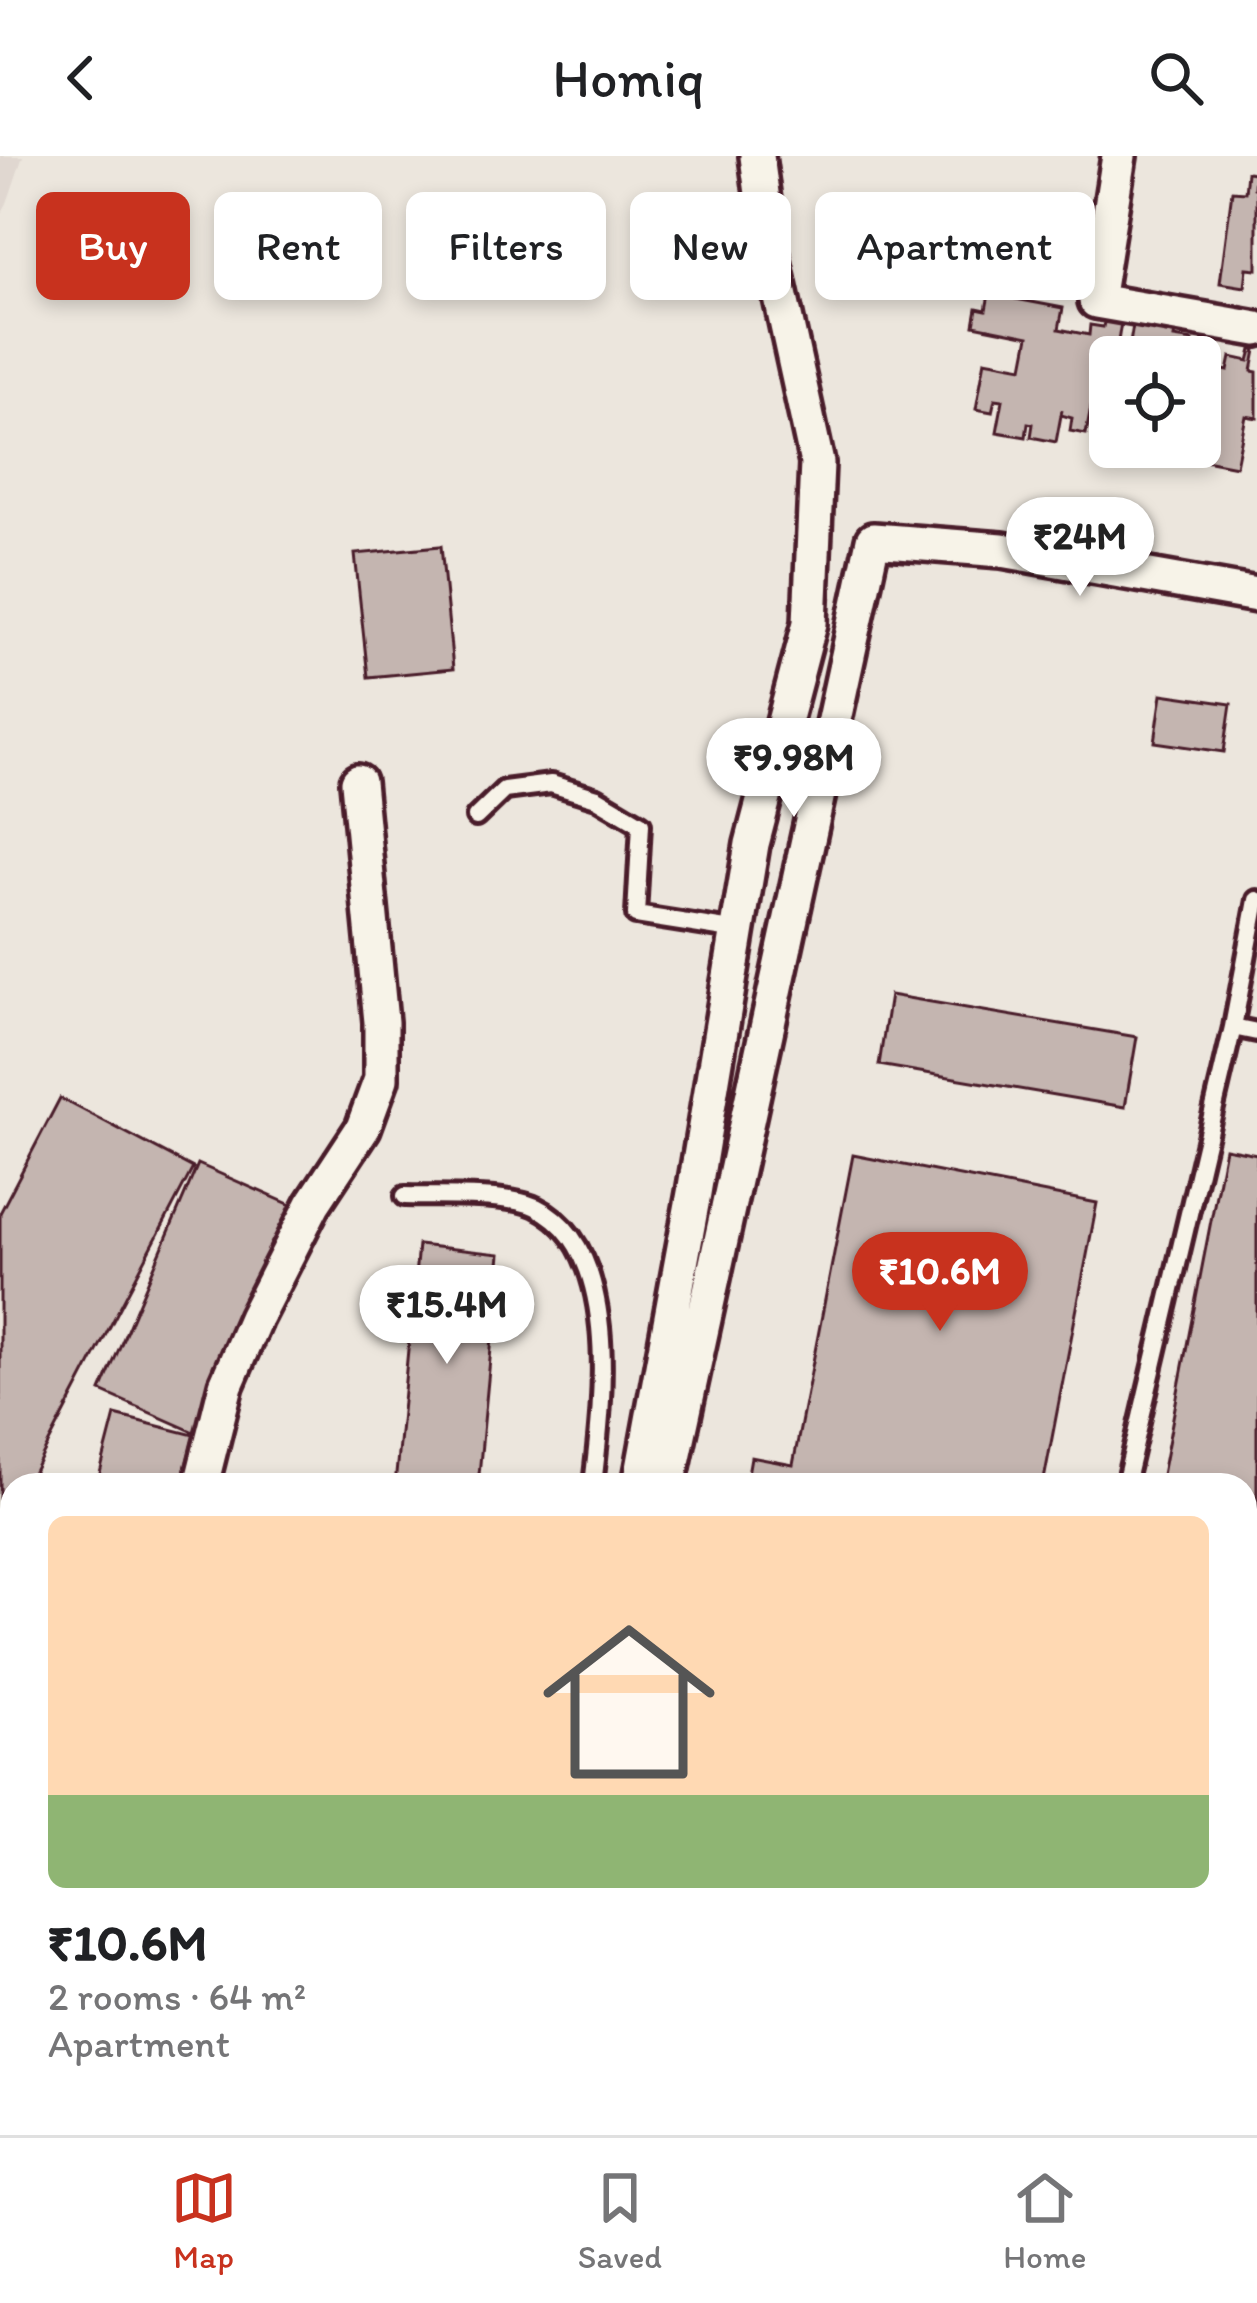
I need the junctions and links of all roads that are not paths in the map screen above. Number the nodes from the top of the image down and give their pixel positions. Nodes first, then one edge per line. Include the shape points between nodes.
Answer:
1 (757, 156) edge
2 (1119, 156) edge
3 (1257, 329) edge
4 (1257, 595) edge
5 (358, 782) dead end
6 (476, 818) dead end
7 (1257, 900) edge
8 (737, 931) junction
9 (1233, 1028) junction
10 (1257, 1032) edge
11 (405, 1196) dead end
12 (204, 1473) edge
13 (594, 1473) edge
14 (642, 1473) edge
15 (671, 1473) edge
16 (1128, 1473) edge

1 - 8 street via 817,463 810,623
2 - 3 street via 1096,302
4 - 15 street via 1002,550 873,540
5 - 12 street via 381,1079 363,1128 255,1318 226,1385
6 - 8 lane via 504,790 551,784 597,798 641,824 636,915
7 - 9 lane
8 - 14 street
9 - 10 lane
9 - 16 lane
11 - 13 lane via 521,1202 566,1231 600,1314

